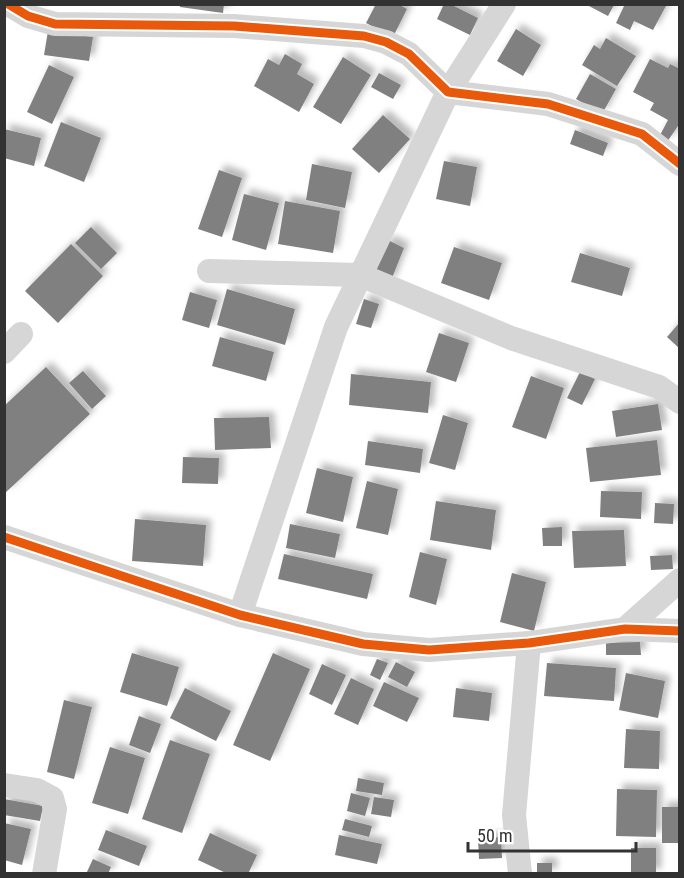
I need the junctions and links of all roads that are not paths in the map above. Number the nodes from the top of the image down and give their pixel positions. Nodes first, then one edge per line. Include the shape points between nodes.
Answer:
1 (8, 4) edge
2 (504, 4) edge
3 (44, 13) edge
4 (448, 92) junction
5 (680, 164) edge
6 (209, 271) dead end
7 (360, 275) junction
8 (21, 334) dead end
9 (4, 352) edge
10 (680, 402) edge
11 (4, 537) edge
12 (680, 580) edge
13 (240, 615) junction
14 (625, 629) junction
15 (680, 631) edge
16 (529, 643) junction
17 (4, 785) edge
18 (44, 873) edge
19 (520, 873) edge

1 - 3 street
2 - 4 street
3 - 4 street via 346,32 386,42 409,54
4 - 5 street via 548,104 642,134
4 - 7 street
6 - 7 street
7 - 10 street via 511,338 659,387
7 - 13 street via 336,327
8 - 9 street
11 - 13 street
12 - 14 street
13 - 16 street via 363,644 429,650
14 - 15 street
14 - 16 street
16 - 19 street via 514,815
17 - 18 street via 37,790 52,798 55,809

